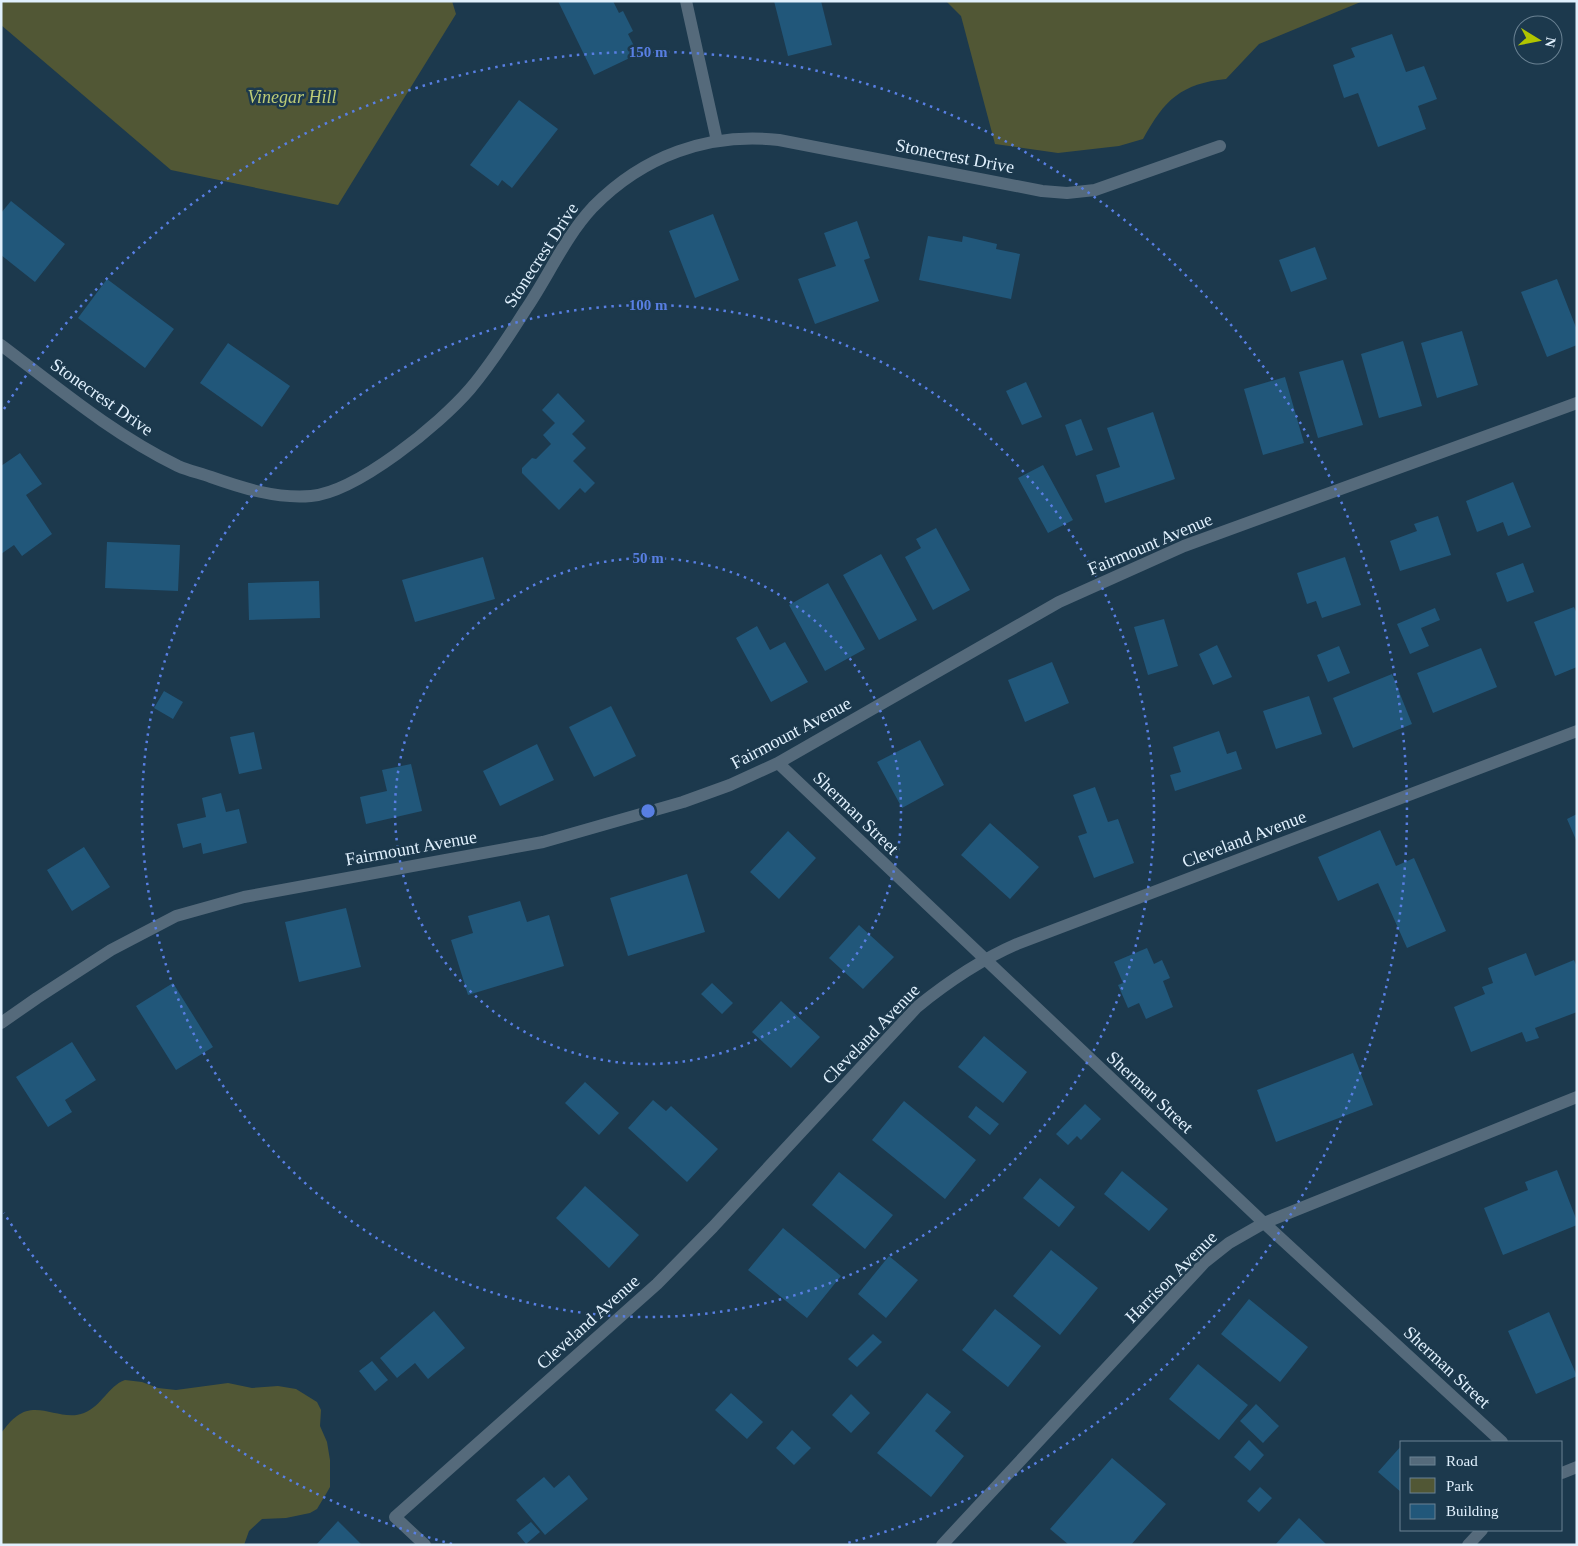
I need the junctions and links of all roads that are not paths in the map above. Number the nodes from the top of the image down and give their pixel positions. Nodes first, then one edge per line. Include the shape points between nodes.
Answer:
1 (686, 1) edge
2 (717, 141) junction
3 (1220, 146) dead end
4 (1, 345) edge
5 (1577, 402) edge
6 (1577, 731) edge
7 (778, 763) junction
8 (984, 959) junction
9 (1, 1023) edge
10 (1577, 1097) edge
11 (1264, 1223) junction
12 (1501, 1441) edge
13 (1577, 1467) edge
14 (1563, 1473) edge
15 (1481, 1531) edge
16 (425, 1545) edge
17 (942, 1545) edge
18 (1468, 1545) edge

1 - 2 street
2 - 3 street, Stonecrest Drive via 754,137 779,140 1042,191 1067,193 1095,190
2 - 4 street, Stonecrest Drive via 666,156 609,192 578,225 496,356 470,390 405,447 367,474 329,493 292,496 259,492 181,467 113,429
5 - 7 street, Fairmount Avenue via 1184,546 1059,602
6 - 8 street, Cleveland Avenue
7 - 8 street, Sherman Street
7 - 9 street, Fairmount Avenue via 683,802 543,842 244,897 176,916 111,950
8 - 11 street, Sherman Street
8 - 16 street, Cleveland Avenue via 917,1006 657,1284 395,1516
10 - 11 street, Harrison Avenue
11 - 12 street, Sherman Street
11 - 17 street, Harrison Avenue via 1229,1243 1206,1262
13 - 14 street
15 - 18 street

